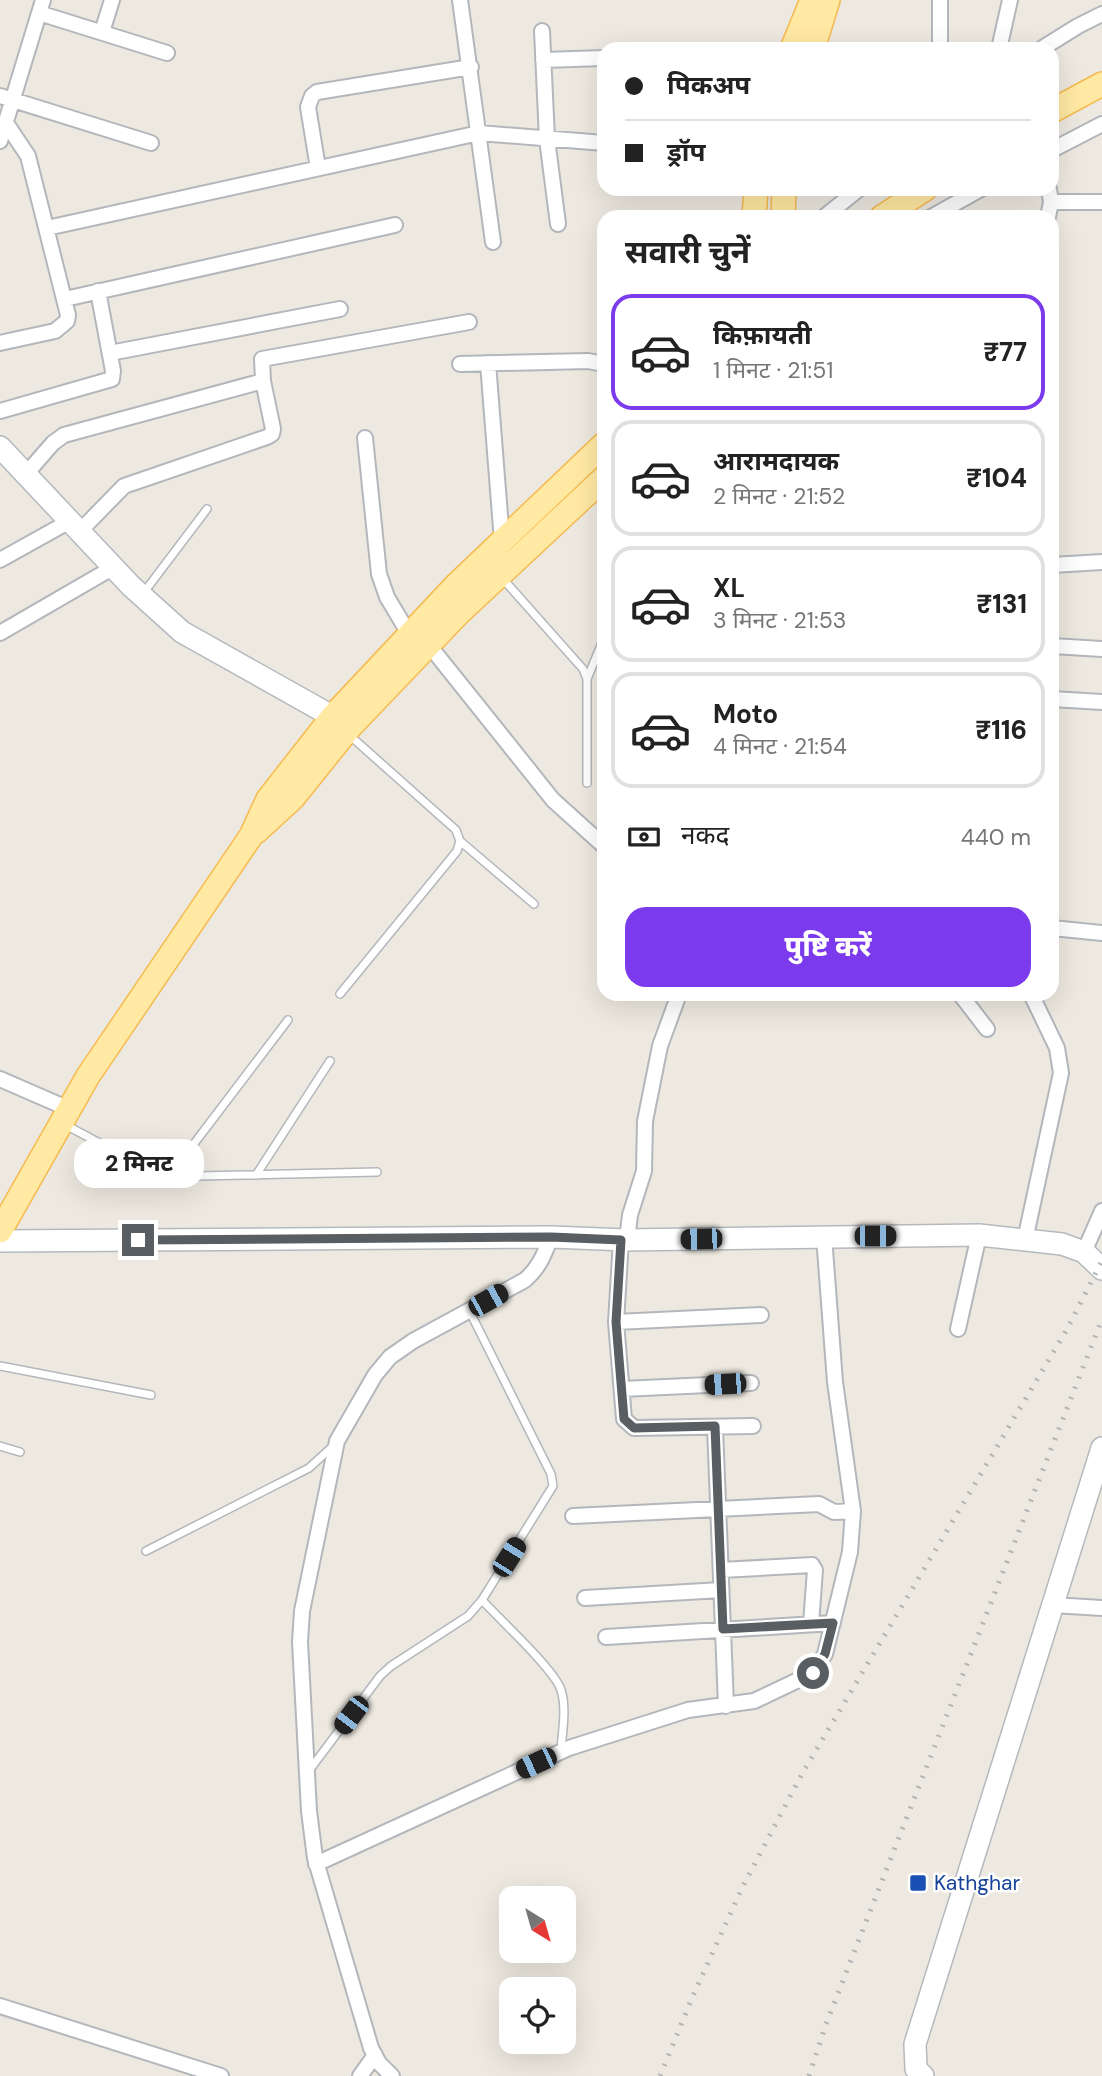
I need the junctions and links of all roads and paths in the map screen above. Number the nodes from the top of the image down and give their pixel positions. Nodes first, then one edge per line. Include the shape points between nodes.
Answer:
1 (112, 0) edge
2 (460, 0) edge
3 (467, 0) edge
4 (812, 0) edge
5 (828, 0) edge
6 (940, 0) edge
7 (1010, 0) edge
8 (41, 6) edge
9 (1102, 14) edge
10 (542, 31) dead end
11 (102, 32) junction
12 (795, 42) edge
13 (815, 42) edge
14 (940, 42) edge
15 (1001, 42) edge
16 (1052, 42) edge
17 (167, 53) dead end
18 (597, 58) edge
19 (543, 60) junction
20 (471, 67) junction
21 (1102, 84) edge
22 (7, 98) edge
23 (1059, 107) edge
24 (6, 123) junction
25 (1102, 124) edge
26 (479, 133) junction
27 (547, 139) junction
28 (0, 141) edge
29 (151, 143) dead end
30 (597, 143) edge
31 (1059, 146) edge
32 (318, 168) junction
33 (850, 196) edge
34 (914, 196) edge
35 (968, 196) edge
36 (1057, 196) edge
37 (1102, 202) edge
38 (833, 210) edge
39 (893, 210) edge
40 (944, 210) edge
41 (558, 224) dead end
42 (395, 225) dead end
43 (47, 228) junction
44 (494, 242) dead end
45 (98, 291) junction
46 (65, 299) junction
47 (340, 309) dead end
48 (469, 322) dead end
49 (0, 343) edge
50 (110, 353) junction
51 (488, 363) junction
52 (597, 363) edge
53 (460, 364) dead end
54 (263, 381) junction
55 (0, 411) edge
56 (365, 439) dead end
57 (0, 447) edge
58 (597, 451) edge
59 (26, 474) junction
60 (597, 485) edge
61 (208, 509) dead end
62 (75, 526) junction
63 (502, 541) junction
64 (0, 560) edge
65 (1102, 562) edge
66 (1059, 565) edge
67 (114, 567) junction
68 (500, 575) junction
69 (142, 596) junction
70 (0, 633) edge
71 (419, 640) junction
72 (1059, 646) edge
73 (1102, 649) edge
74 (597, 654) edge
75 (586, 679) junction
76 (1059, 699) edge
77 (1102, 702) edge
78 (343, 725) junction
79 (587, 783) dead end
80 (597, 840) edge
81 (460, 841) junction
82 (534, 904) dead end
83 (1059, 929) edge
84 (1102, 933) edge
85 (340, 994) dead end
86 (676, 1001) edge
87 (965, 1001) edge
88 (1034, 1001) edge
89 (288, 1020) dead end
90 (987, 1029) dead end
91 (330, 1061) dead end
92 (0, 1079) edge
93 (65, 1116) junction
94 (377, 1172) dead end
95 (171, 1174) junction
96 (256, 1175) junction
97 (1102, 1211) edge
98 (0, 1231) edge
99 (979, 1235) junction
100 (824, 1236) junction
101 (551, 1237) junction
102 (624, 1240) junction
103 (1025, 1240) junction
104 (0, 1241) edge
105 (1084, 1252) junction
106 (1102, 1269) edge
107 (469, 1310) junction
108 (761, 1315) dead end
109 (616, 1322) junction
110 (958, 1329) dead end
111 (0, 1366) edge
112 (751, 1383) dead end
113 (622, 1389) junction
114 (151, 1395) dead end
115 (715, 1426) junction
116 (752, 1426) dead end
117 (337, 1441) junction
118 (0, 1446) edge
119 (1102, 1448) edge
120 (20, 1452) dead end
121 (718, 1508) junction
122 (853, 1511) junction
123 (573, 1516) dead end
124 (146, 1551) dead end
125 (721, 1570) junction
126 (721, 1590) junction
127 (585, 1598) dead end
128 (482, 1600) junction
129 (1053, 1605) junction
130 (1102, 1608) edge
131 (833, 1623) junction
132 (811, 1624) junction
133 (723, 1629) junction
134 (606, 1637) dead end
135 (726, 1706) junction
136 (561, 1751) junction
137 (307, 1773) junction
138 (316, 1864) junction
139 (0, 2006) edge
140 (375, 2055) junction
141 (917, 2074) edge
142 (221, 2076) edge
143 (360, 2076) edge
144 (392, 2076) edge

1 - 11 street
2 - 3 street
2 - 20 street
4 - 12 main road
5 - 13 main road
6 - 14 street
7 - 15 street
8 - 11 street
8 - 22 street
9 - 16 street
10 - 19 street
11 - 17 street
18 - 19 street
19 - 27 street
20 - 26 street
20 - 32 street via 317,92 308,107
21 - 23 main road
22 - 24 street
22 - 29 street
24 - 28 street
24 - 43 street via 27,156
25 - 31 street
26 - 27 street
26 - 32 street
26 - 44 street
27 - 30 street
27 - 41 street
32 - 43 street
33 - 38 street
34 - 39 main road
35 - 40 street
36 - 37 street
42 - 45 street
43 - 46 street
45 - 46 street
45 - 50 street
46 - 49 street via 68,315 61,327
47 - 50 street
48 - 54 street via 266,357 261,362
50 - 55 street via 113,375 108,381
51 - 52 street
51 - 53 street
51 - 63 street
54 - 59 street via 64,435
54 - 62 street via 272,434 124,486
56 - 71 street via 379,574 387,597
57 - 59 street
58 - 63 main road
59 - 62 street
60 - 68 main road
61 - 69 lane
62 - 64 street
62 - 67 street
63 - 71 main road
65 - 66 street
67 - 69 street
67 - 70 street
68 - 71 main road
68 - 75 lane via 577,659
69 - 78 street via 182,632
71 - 78 main road
71 - 80 street via 553,800
72 - 73 street
74 - 75 lane
75 - 79 lane
76 - 77 street
78 - 81 lane via 456,830
78 - 93 main road via 268,799 251,836
81 - 82 lane
81 - 85 lane via 457,851
83 - 84 street
86 - 102 street via 660,1046 645,1121 644,1171
87 - 90 street
88 - 103 street via 1057,1048 1062,1073
89 - 95 lane
91 - 96 lane
92 - 93 street
93 - 95 lane via 149,1166
93 - 98 main road
94 - 96 lane
95 - 96 lane
97 - 105 street
99 - 100 street
99 - 103 street
99 - 110 street
100 - 102 street
100 - 122 street via 835,1382
101 - 102 street
101 - 104 street
101 - 107 street via 535,1272
102 - 109 street
103 - 105 street
105 - 106 street
107 - 117 street via 390,1357
107 - 128 lane via 553,1480 550,1492
108 - 109 street
109 - 113 street
111 - 114 lane
112 - 113 street
113 - 115 street via 624,1419 630,1426
115 - 116 street
115 - 121 street
117 - 124 lane via 309,1468
117 - 137 street via 302,1611
118 - 120 lane
119 - 129 street
121 - 122 street via 819,1504 834,1512
121 - 123 street
121 - 125 street
122 - 131 street via 850,1552
125 - 126 street
125 - 132 street via 812,1564 816,1570
126 - 127 street
126 - 133 street
128 - 136 lane via 553,1674 561,1689
128 - 137 lane via 468,1616 380,1676
129 - 130 street
129 - 141 street via 915,2044
131 - 132 street
131 - 135 street via 825,1654 813,1673 754,1701
132 - 133 street
133 - 134 street
133 - 135 street
135 - 136 street via 677,1713
136 - 138 street
137 - 138 street
138 - 140 street
139 - 142 street
140 - 143 street
140 - 144 street

